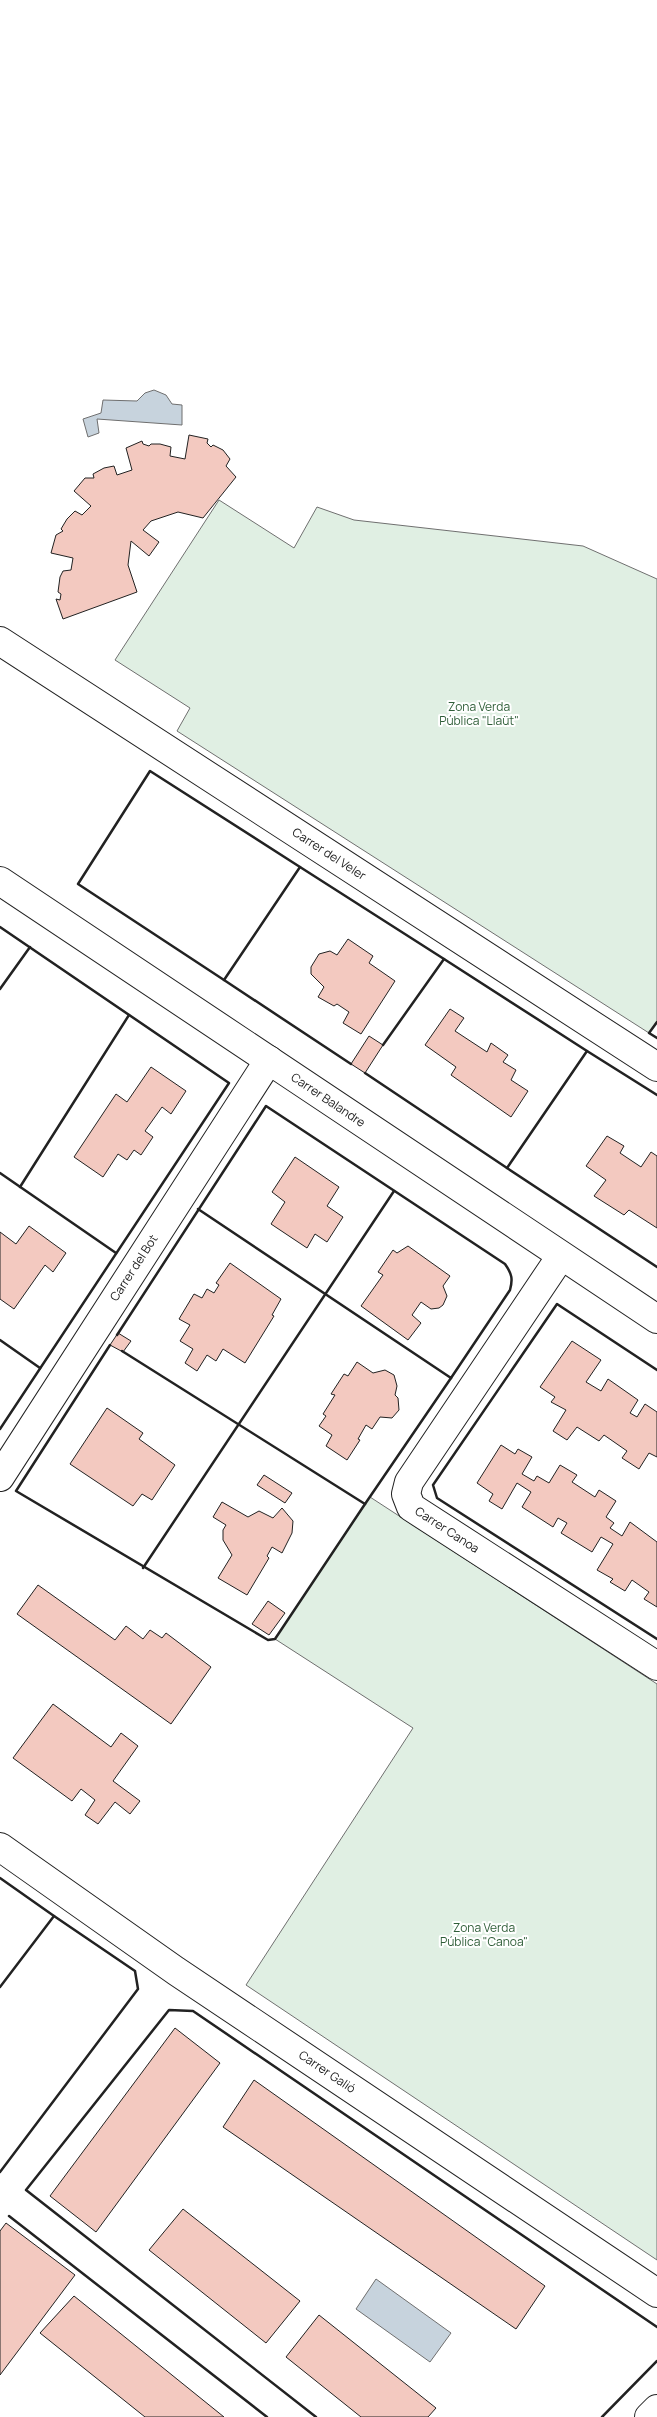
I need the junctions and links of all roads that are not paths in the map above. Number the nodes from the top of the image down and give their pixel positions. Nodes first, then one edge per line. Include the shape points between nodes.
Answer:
1 (1, 643) edge
2 (0, 881) edge
3 (269, 1060) junction
4 (657, 1067) edge
5 (561, 1256) junction
6 (657, 1319) edge
7 (0, 1477) edge
8 (657, 1666) edge
9 (0, 1847) edge
10 (657, 2293) edge
11 (657, 2409) edge
12 (649, 2417) edge

1 - 4 street, Carrer del Veler
2 - 3 street, Carrer Balandre
3 - 5 street, Carrer Balandre
3 - 7 street, Carrer del Bot
5 - 6 street, Carrer Balandre
5 - 8 street, Carrer Canoa via 409,1482 406,1494 411,1507
9 - 10 street, Carrer Galió via 176,1971
11 - 12 street

